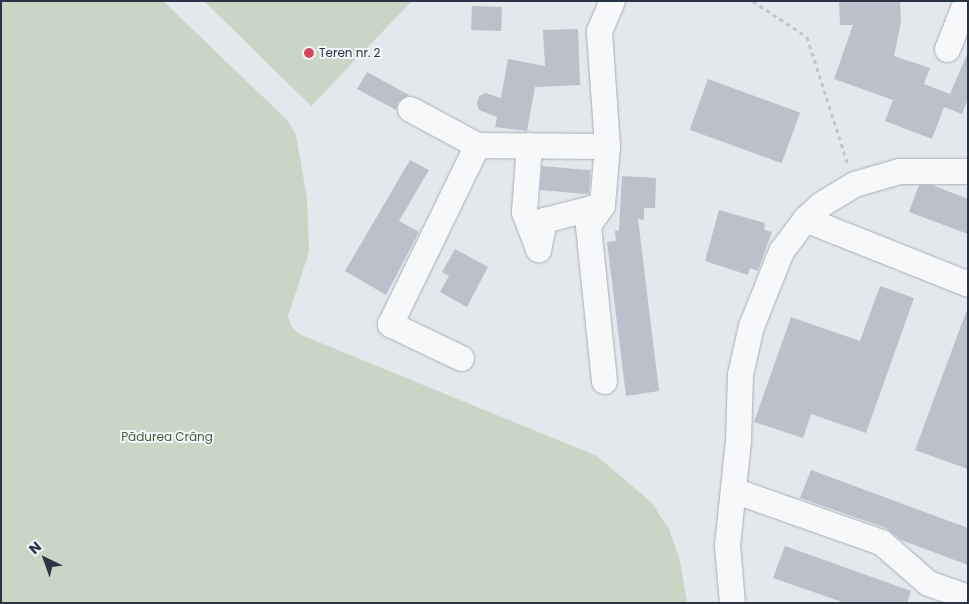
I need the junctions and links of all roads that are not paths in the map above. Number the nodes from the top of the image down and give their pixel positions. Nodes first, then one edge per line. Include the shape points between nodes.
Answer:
1 (612, 1) edge
2 (966, 1) edge
3 (947, 49) dead end
4 (410, 109) dead end
5 (477, 145) junction
6 (529, 145) junction
7 (607, 146) junction
8 (968, 171) edge
9 (589, 213) junction
10 (805, 218) junction
11 (968, 284) edge
12 (461, 358) dead end
13 (604, 381) dead end
14 (733, 490) junction
15 (968, 597) edge
16 (732, 603) edge

1 - 7 lane via 599,31
2 - 3 lane
4 - 5 lane
5 - 6 lane
5 - 12 lane via 390,324
6 - 7 lane
6 - 9 lane via 534,216
7 - 9 lane
8 - 10 lane via 899,171 854,184
9 - 13 lane
10 - 11 lane
10 - 14 lane via 781,252 751,326 740,374
14 - 15 lane via 881,542 928,583
14 - 16 lane via 727,545

